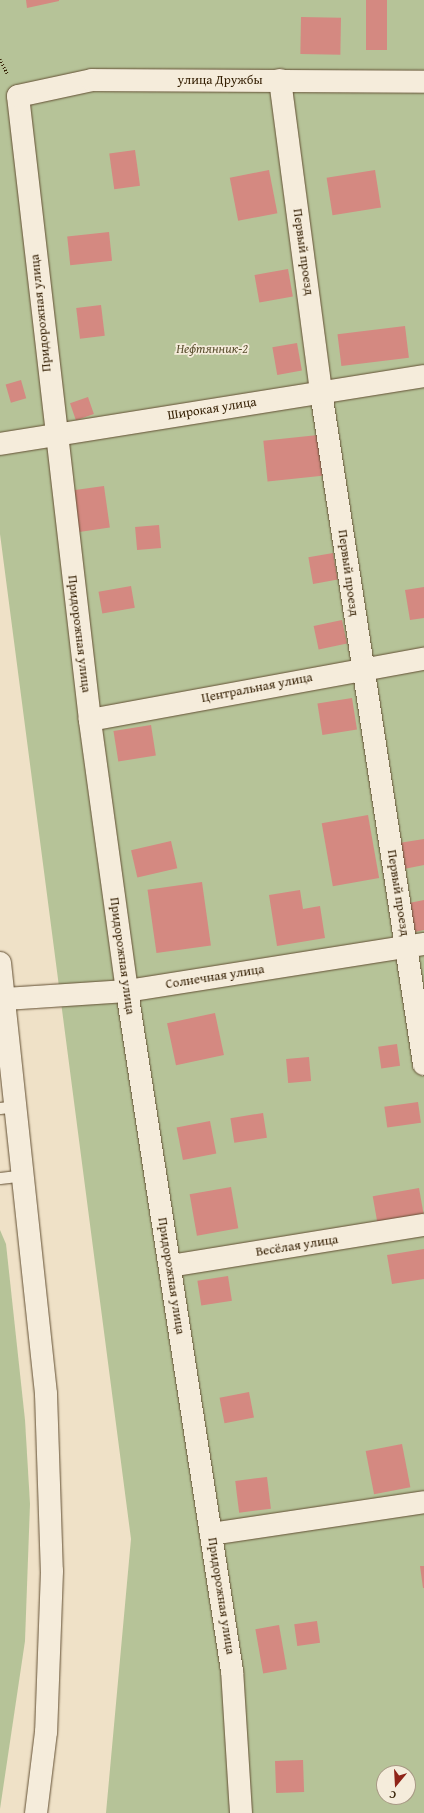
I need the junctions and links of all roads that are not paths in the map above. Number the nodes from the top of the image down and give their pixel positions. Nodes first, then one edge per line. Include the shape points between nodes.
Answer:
1 (280, 80) junction
2 (424, 82) edge
3 (18, 96) joint
4 (424, 376) edge
5 (321, 392) junction
6 (54, 434) junction
7 (0, 444) edge
8 (424, 659) edge
9 (362, 668) junction
10 (90, 720) junction
11 (415, 945) edge
12 (0, 963) edge
13 (127, 991) junction
14 (5, 999) junction
15 (424, 1064) edge
16 (8, 1107) edge
17 (23, 1175) junction
18 (0, 1178) edge
19 (424, 1225) edge
20 (170, 1266) junction
21 (424, 1502) edge
22 (211, 1534) junction
23 (36, 1813) edge
24 (241, 1813) edge

1 - 2 street, улица Дружбы
1 - 3 street, улица Дружбы via 92,80
1 - 5 street, Первый проезд
3 - 6 street, Придорожная улица
4 - 5 street, Широкая улица
5 - 6 street, Широкая улица
5 - 9 street, Первый проезд
6 - 7 street, Широкая улица
6 - 10 street, Придорожная улица
8 - 9 street, Центральная улица
9 - 10 street, Центральная улица
9 - 11 street, Первый проезд
10 - 13 street, Придорожная улица
11 - 13 street, Солнечная улица
11 - 15 street, Первый проезд
12 - 14 street
13 - 14 street, Солнечная улица
13 - 20 street, Придорожная улица
14 - 16 street
16 - 17 street
17 - 18 lane
17 - 23 street via 46,1394 52,1571 46,1732
19 - 20 street, Весёлая улица
20 - 22 street, Придорожная улица
21 - 22 street
22 - 24 street, Придорожная улица via 232,1671

